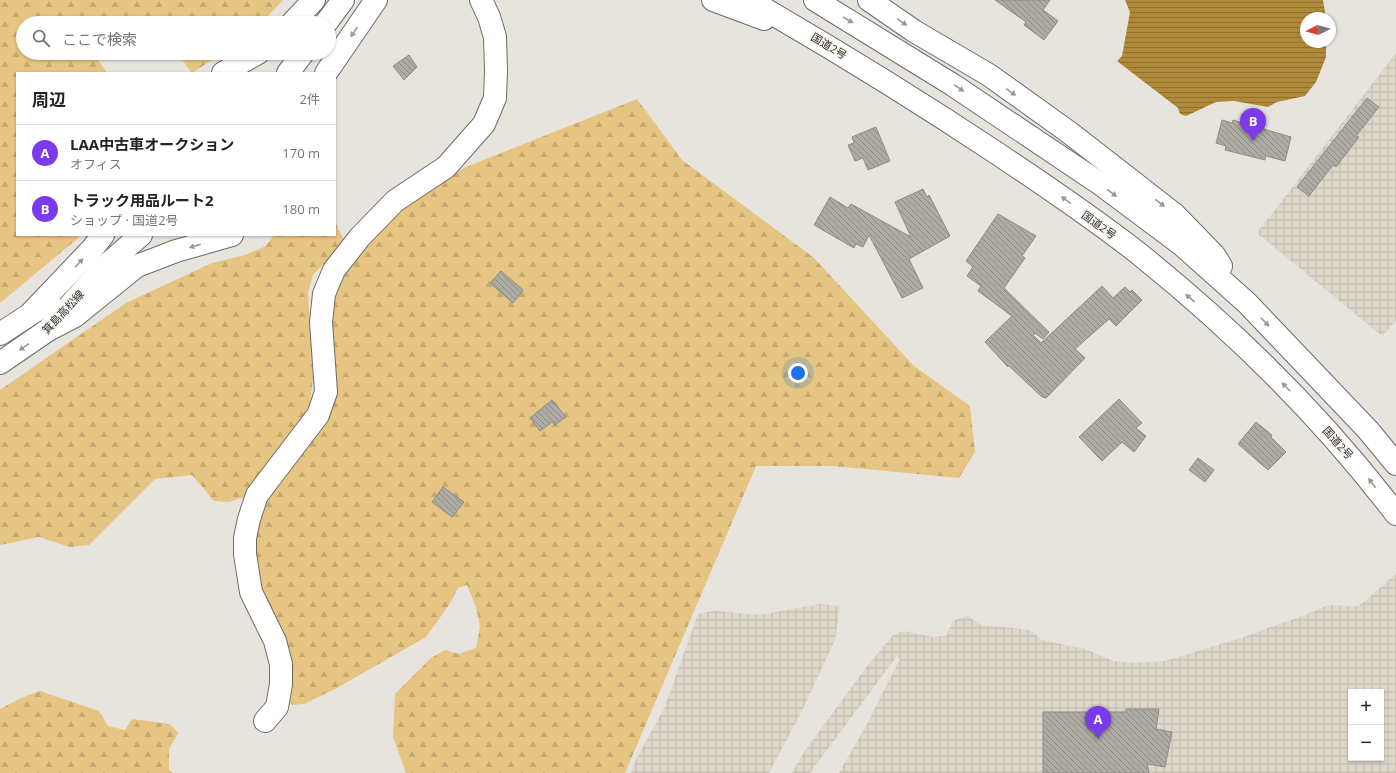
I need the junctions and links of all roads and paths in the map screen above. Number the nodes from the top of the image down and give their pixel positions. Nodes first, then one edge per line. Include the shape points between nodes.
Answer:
1 (314, 0) edge
2 (343, 0) edge
3 (376, 0) edge
4 (481, 0) edge
5 (713, 0) edge
6 (749, 0) edge
7 (815, 0) edge
8 (869, 0) edge
9 (299, 16) edge
10 (331, 16) edge
11 (816, 38) junction
12 (336, 58) edge
13 (246, 60) edge
14 (298, 60) edge
15 (335, 60) edge
16 (225, 72) edge
17 (289, 72) edge
18 (327, 72) edge
19 (102, 236) edge
20 (140, 236) edge
21 (222, 236) edge
22 (102, 269) junction
23 (1247, 303) junction
24 (32, 312) junction
25 (48, 330) junction
26 (0, 334) edge
27 (0, 364) edge
28 (1396, 464) edge
29 (1396, 514) edge
30 (266, 721) dead end

1 - 9 main road
2 - 10 main road
3 -> 12 main road
4 - 30 main road via 494,37 496,70 495,98 484,124 446,167 395,201 360,237 334,270 324,294 321,322 326,392 318,416 257,495 249,519 245,554 251,592 275,641 281,664 277,707
5 - 11 main road
6 - 11 main road, 国道2号
7 -> 23 main road via 953,85 1099,183 1182,245
8 -> 23 main road via 914,31 995,80 1070,133 1174,214 1214,255
29 -> 11 main road, 国道2号 via 1366,474 1254,354 1138,253 1055,192 946,119
13 - 16 main road
14 - 17 main road
15 -> 18 main road
24 -> 19 main road
20 - 22 main road, 箕島高松線
21 -> 25 main road via 137,266 75,316
22 - 24 main road, 箕島高松線
22 - 25 main road, 箕島高松線
23 -> 28 main road via 1368,430
24 - 26 main road, 箕島高松線
25 -> 27 main road, 箕島高松線

